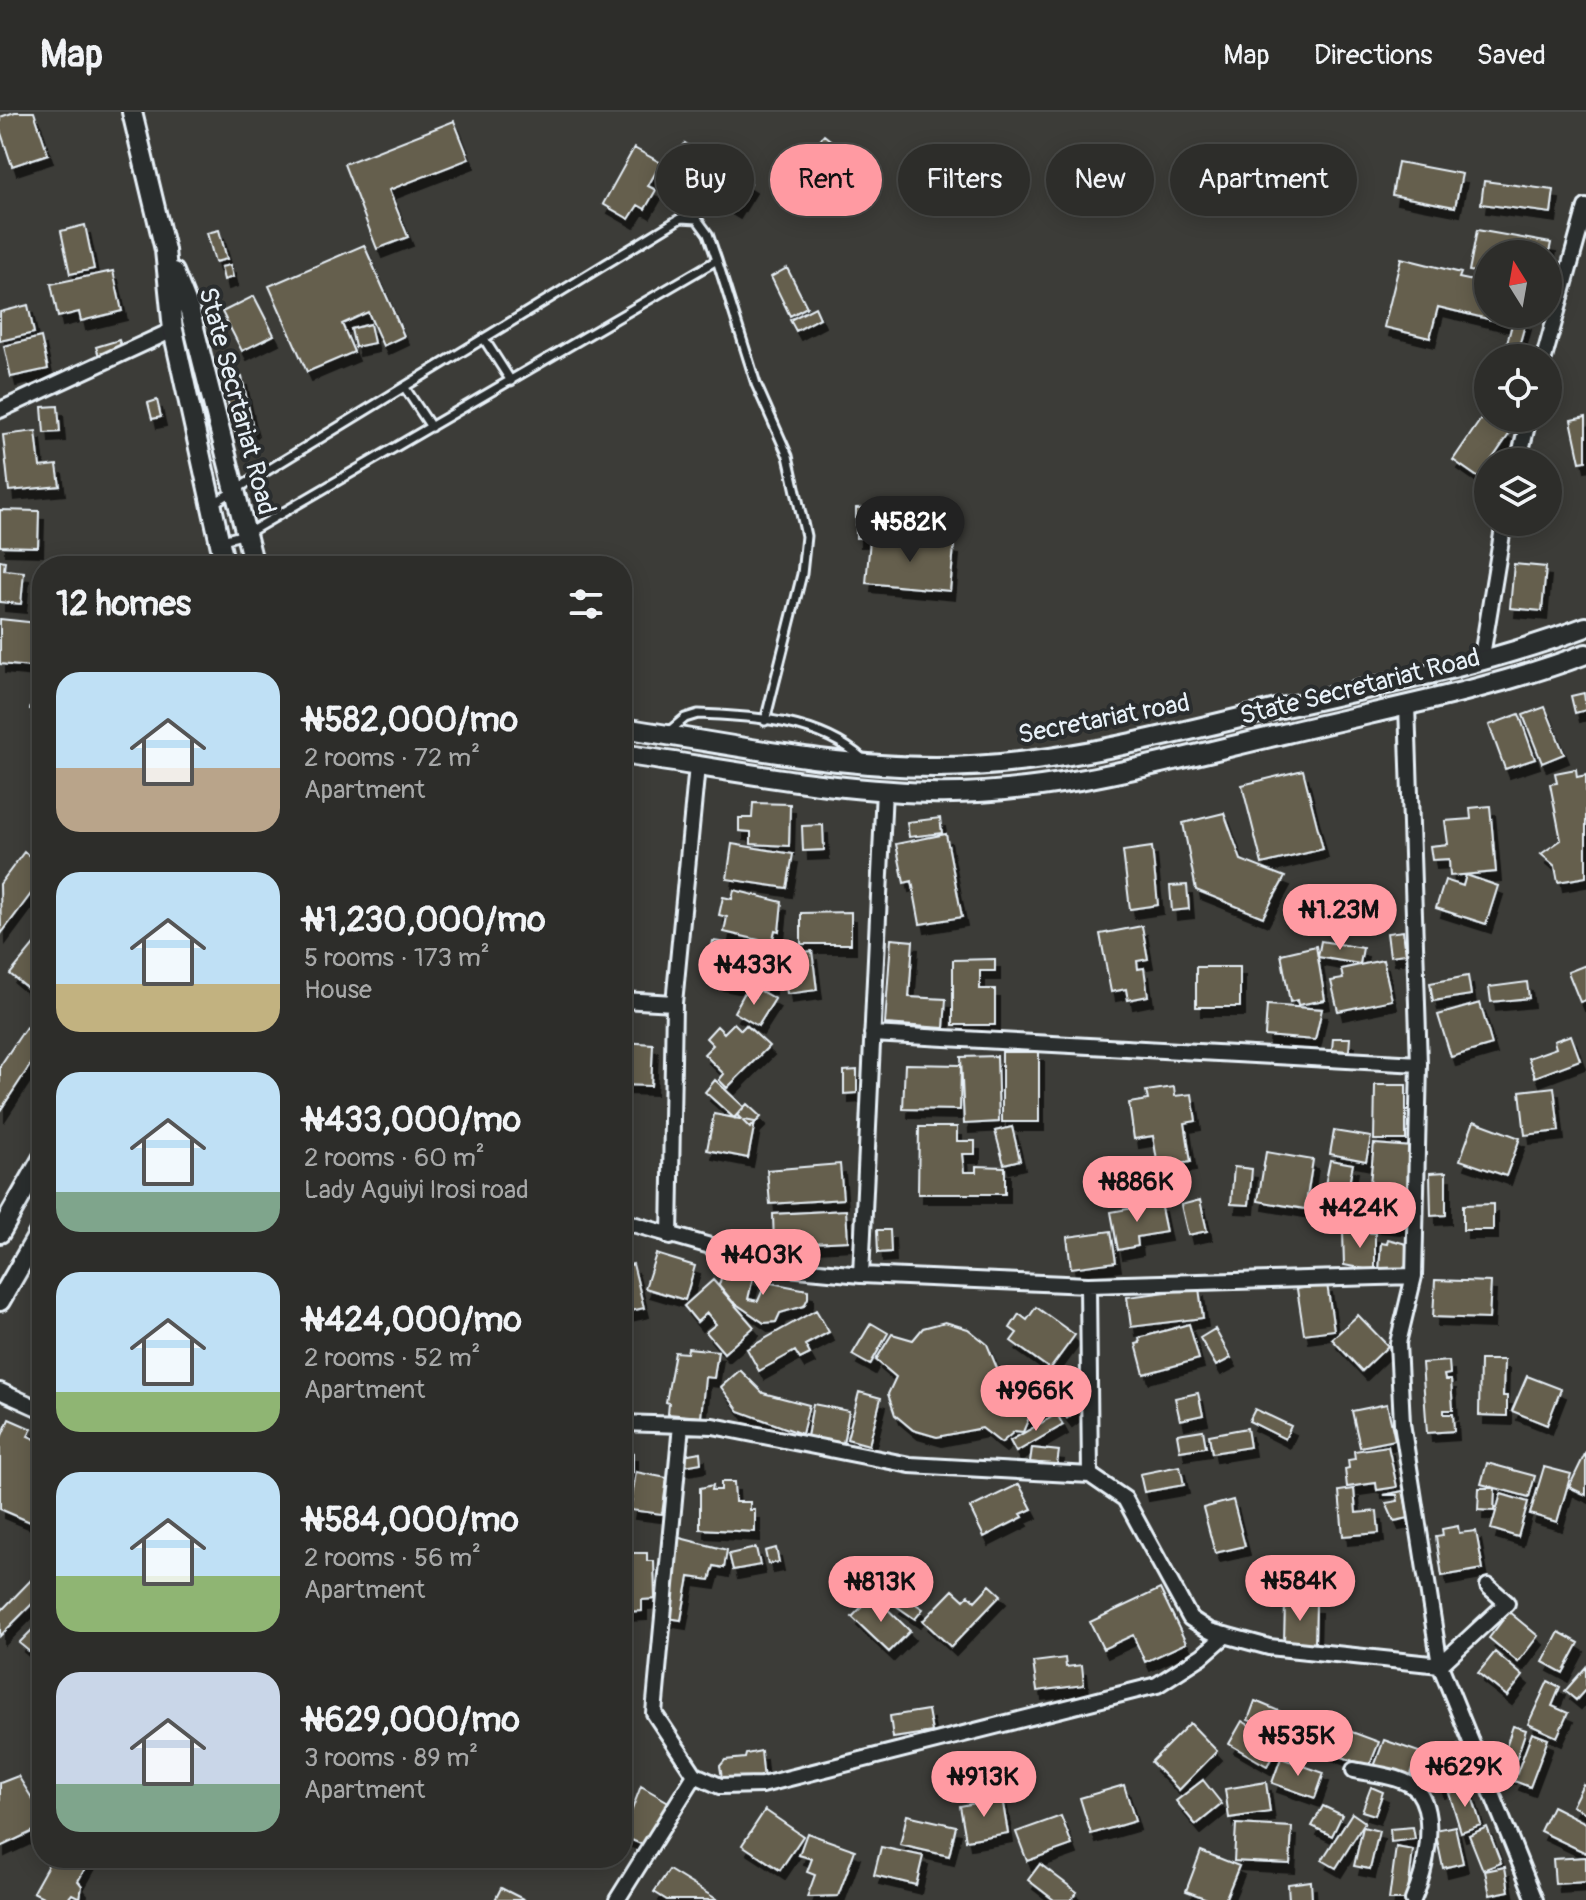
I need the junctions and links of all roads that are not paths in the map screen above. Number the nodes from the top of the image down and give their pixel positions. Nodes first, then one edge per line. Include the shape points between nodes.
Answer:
1 (132, 112) edge
2 (1586, 207) edge
3 (165, 250) junction
4 (717, 260) junction
5 (173, 330) junction
6 (484, 339) junction
7 (1548, 344) edge
8 (511, 381) junction
9 (405, 388) junction
10 (0, 410) edge
11 (431, 427) junction
12 (234, 493) junction
13 (211, 504) junction
14 (246, 534) junction
15 (1502, 536) edge
16 (220, 540) junction
17 (223, 556) edge
18 (252, 556) edge
19 (1586, 627) edge
20 (1586, 654) edge
21 (1481, 662) junction
22 (1407, 705) junction
23 (765, 721) junction
24 (632, 730) edge
25 (665, 735) junction
26 (632, 756) edge
27 (867, 763) junction
28 (697, 766) junction
29 (884, 790) junction
30 (632, 1001) edge
31 (674, 1003) junction
32 (872, 1034) junction
33 (1419, 1064) junction
34 (32, 1177) edge
35 (632, 1224) edge
36 (0, 1233) edge
37 (670, 1237) junction
38 (32, 1245) edge
39 (861, 1275) junction
40 (1414, 1276) junction
41 (1088, 1285) junction
42 (0, 1301) edge
43 (0, 1391) edge
44 (32, 1405) edge
45 (632, 1423) edge
46 (681, 1425) junction
47 (1090, 1475) junction
48 (1488, 1586) dead end
49 (1226, 1635) junction
50 (1440, 1665) junction
51 (1354, 1770) dead end
52 (695, 1775) junction
53 (617, 1900) edge
54 (1413, 1900) edge
55 (1535, 1900) edge

1 - 3 street
2 - 7 street
3 - 5 street
3 - 12 street, State Secrtariat Road via 190,312
4 - 6 lane via 697,219 681,218
4 - 8 lane
4 - 23 lane via 756,384 788,456 806,536 802,574
5 - 10 street
5 - 13 street
6 - 8 lane
6 - 9 lane
8 - 11 lane
9 - 11 lane
9 - 12 lane
11 - 14 lane
12 - 13 lane
12 - 14 street, State Secrtariat Road
13 - 16 street
14 - 16 lane
14 - 18 street, State Secrtariat Road
15 - 21 street
16 - 17 street
19 - 21 street, Secretariat road
20 - 22 street, State Secretariat Road
21 - 27 street, Secretariat road via 1058,756 964,766
22 - 29 street, State Secretariat Road via 1056,782 992,791
22 - 33 street
23 - 25 lane via 698,714
23 - 27 lane via 824,733
24 - 25 street, Secretariat road
25 - 27 street, Secretariat road
26 - 28 street, State Secretariat Road
28 - 29 street, State Secretariat Road
28 - 31 street
29 - 32 street
30 - 31 street
31 - 37 street
32 - 33 street
32 - 39 street
33 - 40 street
34 - 36 street
35 - 37 street
37 - 39 street via 788,1268
38 - 42 street
39 - 41 street
40 - 41 street
40 - 50 street via 1398,1343 1402,1423
41 - 47 street
43 - 44 street
45 - 46 street
46 - 47 street via 713,1426 910,1465
46 - 52 street via 654,1713
47 - 49 street via 1125,1499 1190,1618
48 - 50 street via 1507,1603
49 - 50 street via 1269,1647
49 - 52 street via 1157,1685 1142,1689 762,1785 720,1786
50 - 55 street
51 - 54 street via 1405,1782 1418,1791 1427,1832
52 - 53 street

